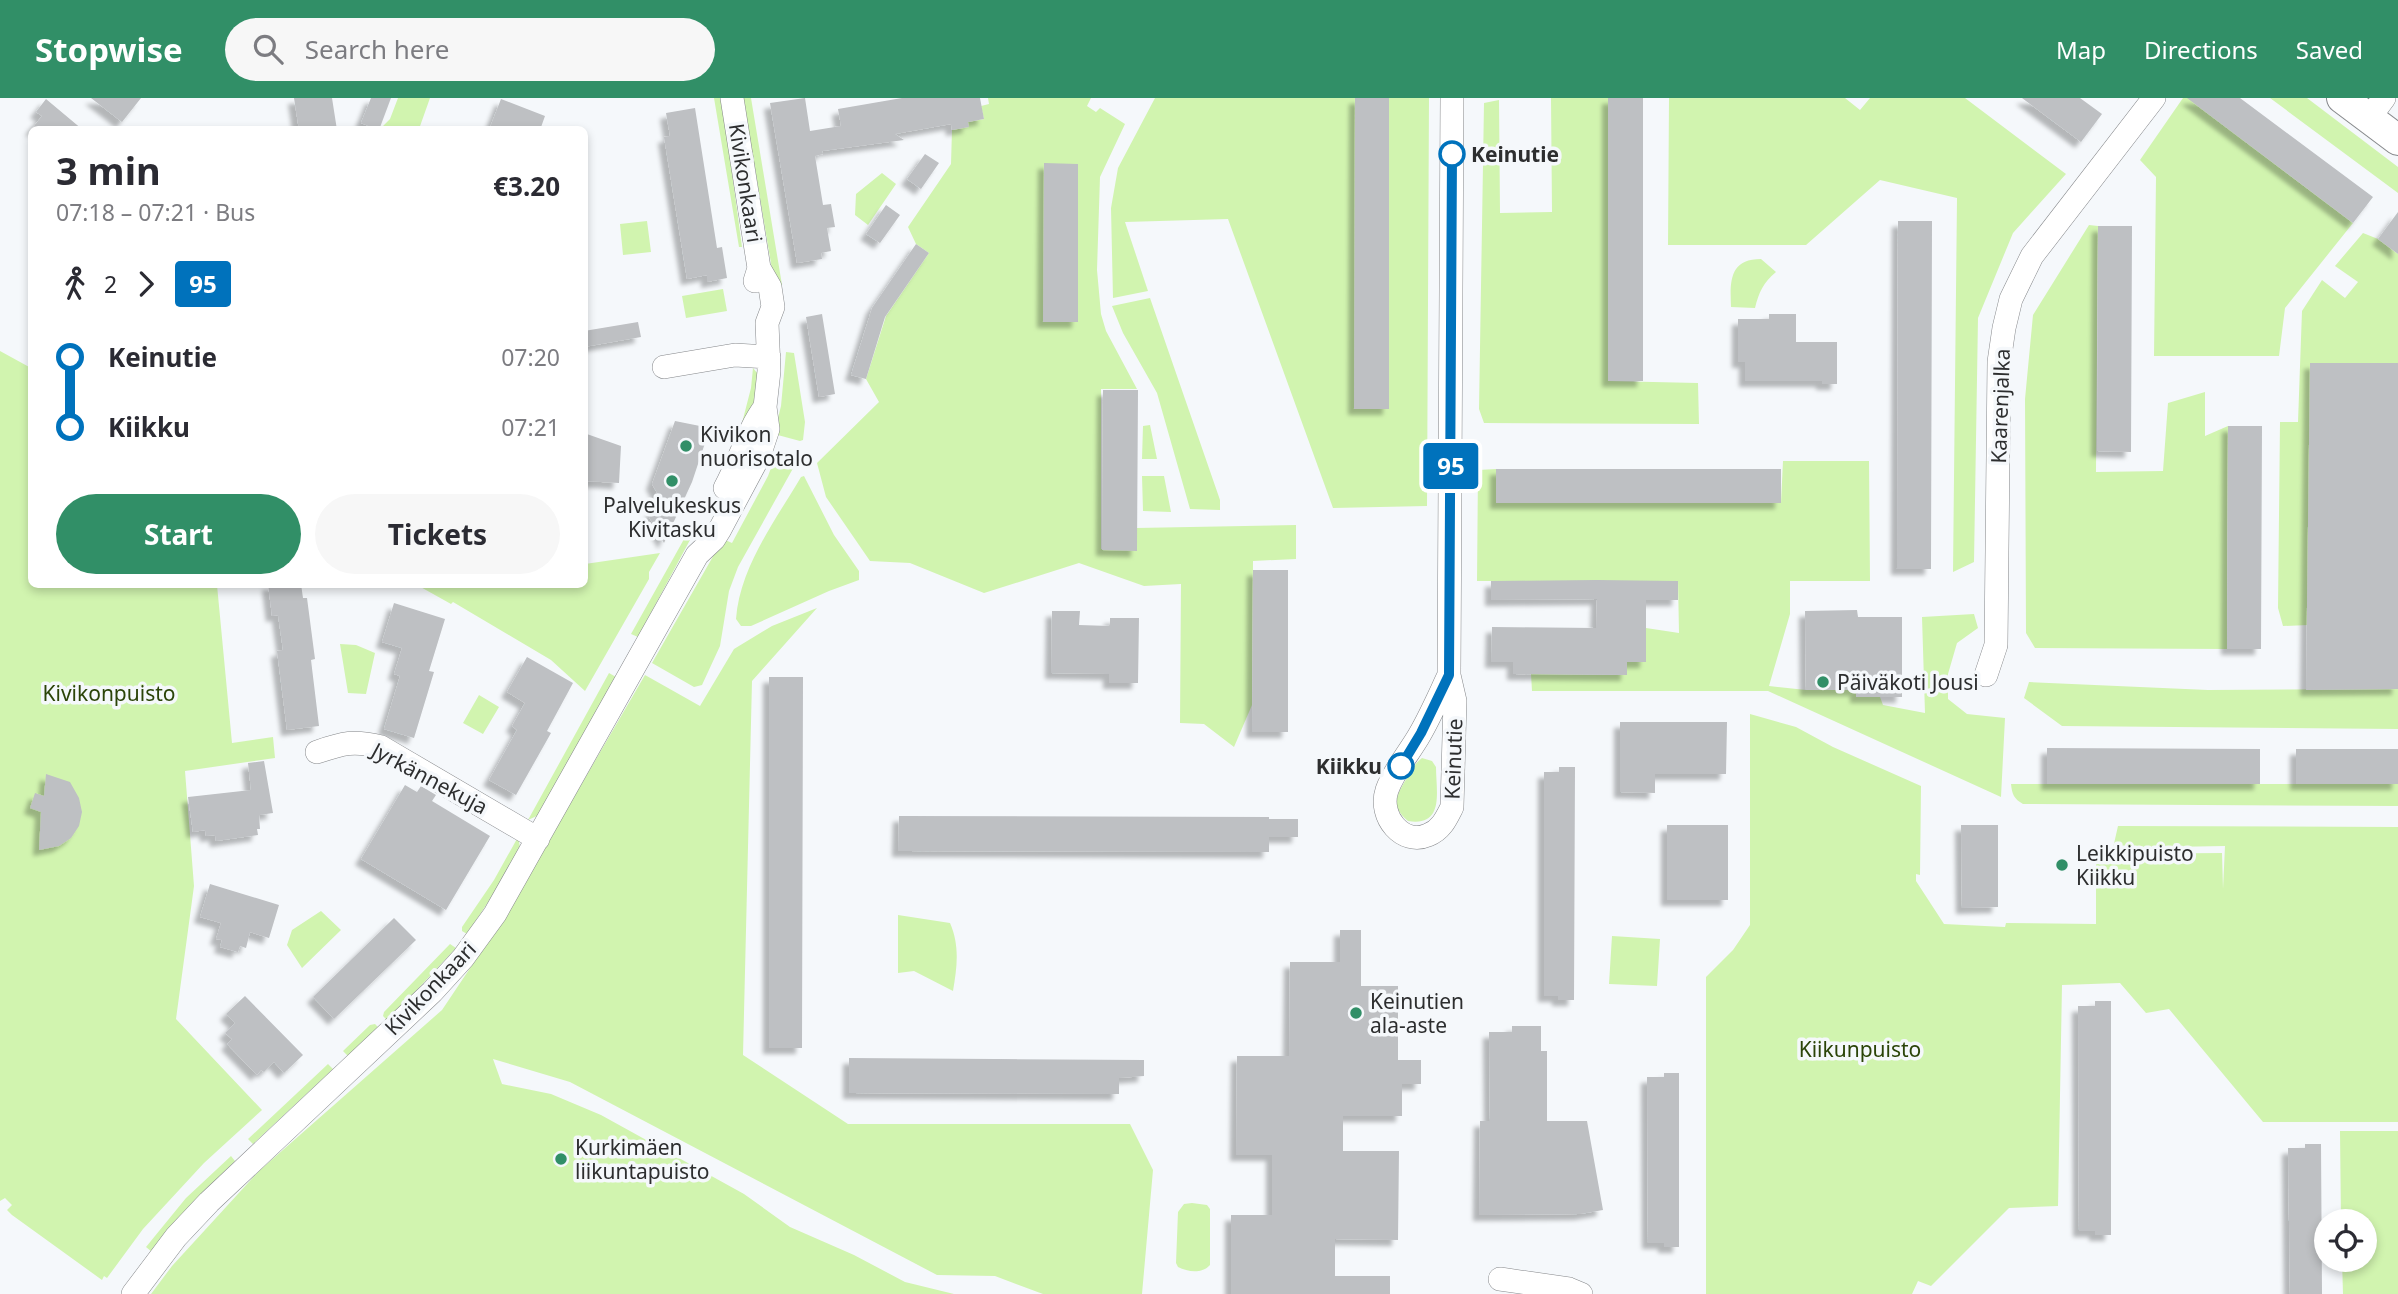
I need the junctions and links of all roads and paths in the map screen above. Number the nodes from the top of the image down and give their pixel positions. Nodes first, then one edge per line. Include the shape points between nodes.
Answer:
1 (732, 98) edge
2 (1452, 98) edge
3 (2154, 98) edge
4 (2342, 98) edge
5 (2376, 108) edge
6 (2398, 140) edge
7 (769, 357) junction
8 (664, 367) dead end
9 (1449, 675) junction
10 (1986, 675) dead end
11 (317, 752) dead end
12 (538, 839) junction
13 (1500, 1279) dead end
14 (133, 1294) edge
15 (1581, 1294) edge

1 - 7 street, Kivikonkaari via 759,268 770,287 773,307 767,323
2 - 9 street, Keinutie
3 - 10 street, Kaarenjalka via 2032,256 2011,299 1999,362 1996,645
4 - 5 main road
5 - 6 main road
7 - 8 street via 735,355
7 - 12 street, Kivikonkaari via 768,429 759,456 714,539 697,555
9 - 9 street, Keinutie via 1387,790 1384,807 1388,820 1414,837 1425,837 1445,823 1452,807 1455,701
11 - 12 street, Jyrkännekuja via 345,742 381,747
12 - 14 street, Kivikonkaari via 495,914 463,958 209,1202
13 - 15 street

